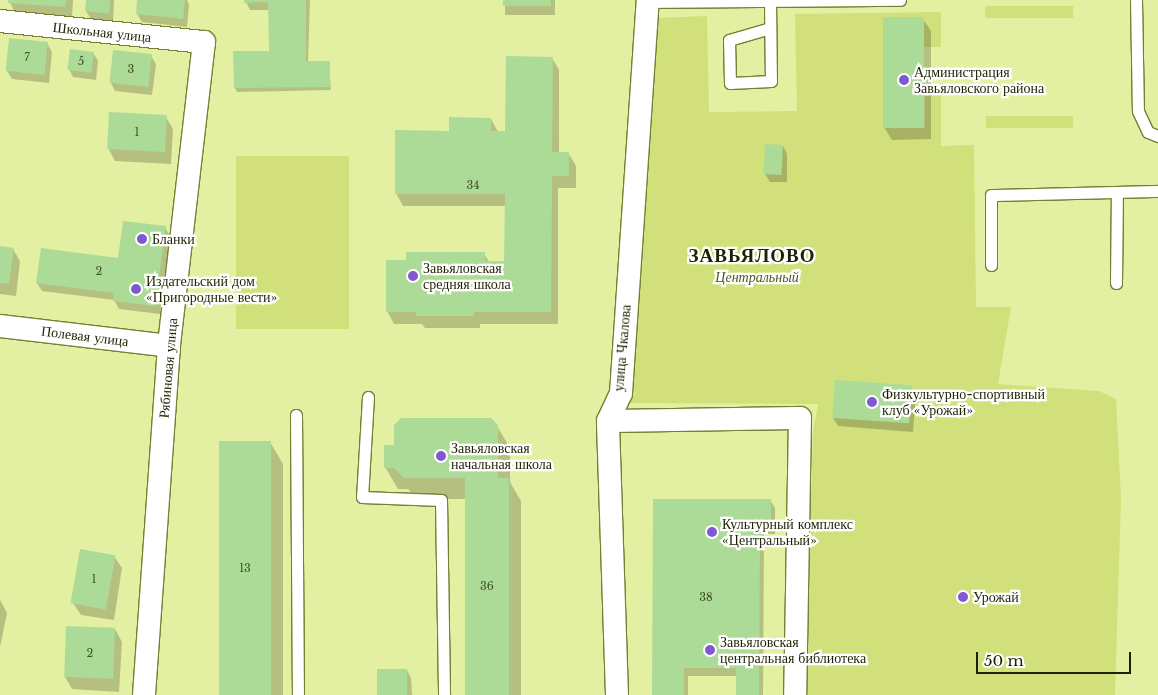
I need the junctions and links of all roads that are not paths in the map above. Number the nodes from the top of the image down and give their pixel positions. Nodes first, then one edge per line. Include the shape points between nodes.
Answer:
1 (770, 0) edge
2 (900, 0) edge
3 (1136, 0) edge
4 (648, 1) edge
5 (0, 21) edge
6 (770, 28) junction
7 (204, 42) joint
8 (1158, 136) edge
9 (1158, 191) edge
10 (1117, 192) junction
11 (991, 265) dead end
12 (1116, 283) dead end
13 (0, 326) edge
14 (169, 346) junction
15 (368, 397) dead end
16 (296, 415) dead end
17 (608, 421) junction
18 (144, 695) edge
19 (298, 695) edge
20 (444, 695) edge
21 (617, 695) edge
22 (795, 695) edge

1 - 2 lane
1 - 4 lane
1 - 6 lane
3 - 8 lane via 1138,111 1148,132
4 - 17 street, улица Чкалова via 621,393
5 - 7 street, Школьная улица
6 - 6 lane via 771,81 730,83 729,40
7 - 14 street, Рябиновая улица
9 - 10 lane
10 - 11 lane via 991,195
10 - 12 lane
13 - 14 street, Полевая улица
14 - 18 street, Рябиновая улица
15 - 20 lane via 362,497 441,500
16 - 19 lane
17 - 21 street, улица Чкалова
17 - 22 street via 800,418

